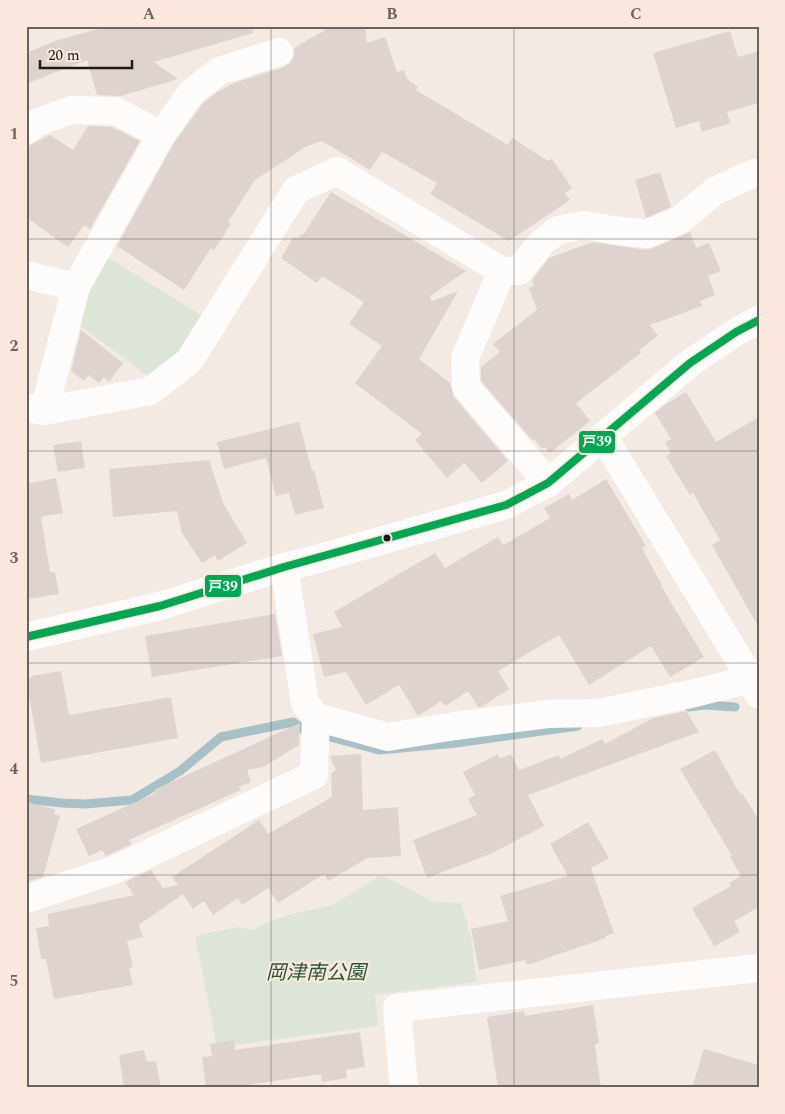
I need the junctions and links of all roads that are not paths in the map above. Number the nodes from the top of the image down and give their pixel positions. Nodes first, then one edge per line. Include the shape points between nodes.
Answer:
1 (278, 52) dead end
2 (26, 130) edge
3 (161, 135) junction
4 (759, 173) edge
5 (502, 271) junction
6 (26, 275) edge
7 (76, 287) junction
8 (759, 320) edge
9 (35, 409) edge
10 (604, 436) junction
11 (548, 482) junction
12 (284, 567) junction
13 (26, 637) edge
14 (756, 685) edge
15 (316, 717) junction
16 (26, 899) edge
17 (759, 968) edge
18 (404, 1088) edge

1 - 3 street via 219,71 192,92
2 - 3 street via 71,110 116,110
3 - 7 street
4 - 5 street via 716,191 680,220 647,234 584,225 558,230 541,243 518,271
5 - 9 street via 337,171 296,190 189,361 150,391
5 - 11 street via 465,358 466,387
6 - 7 street
7 - 9 street
8 - 10 street via 690,363
10 - 11 street
10 - 14 street
11 - 12 street via 506,505
12 - 13 street via 160,606
12 - 15 street via 305,703
14 - 15 street via 598,713 548,714 388,737
15 - 16 street via 314,775 116,869
17 - 18 street via 397,1008

